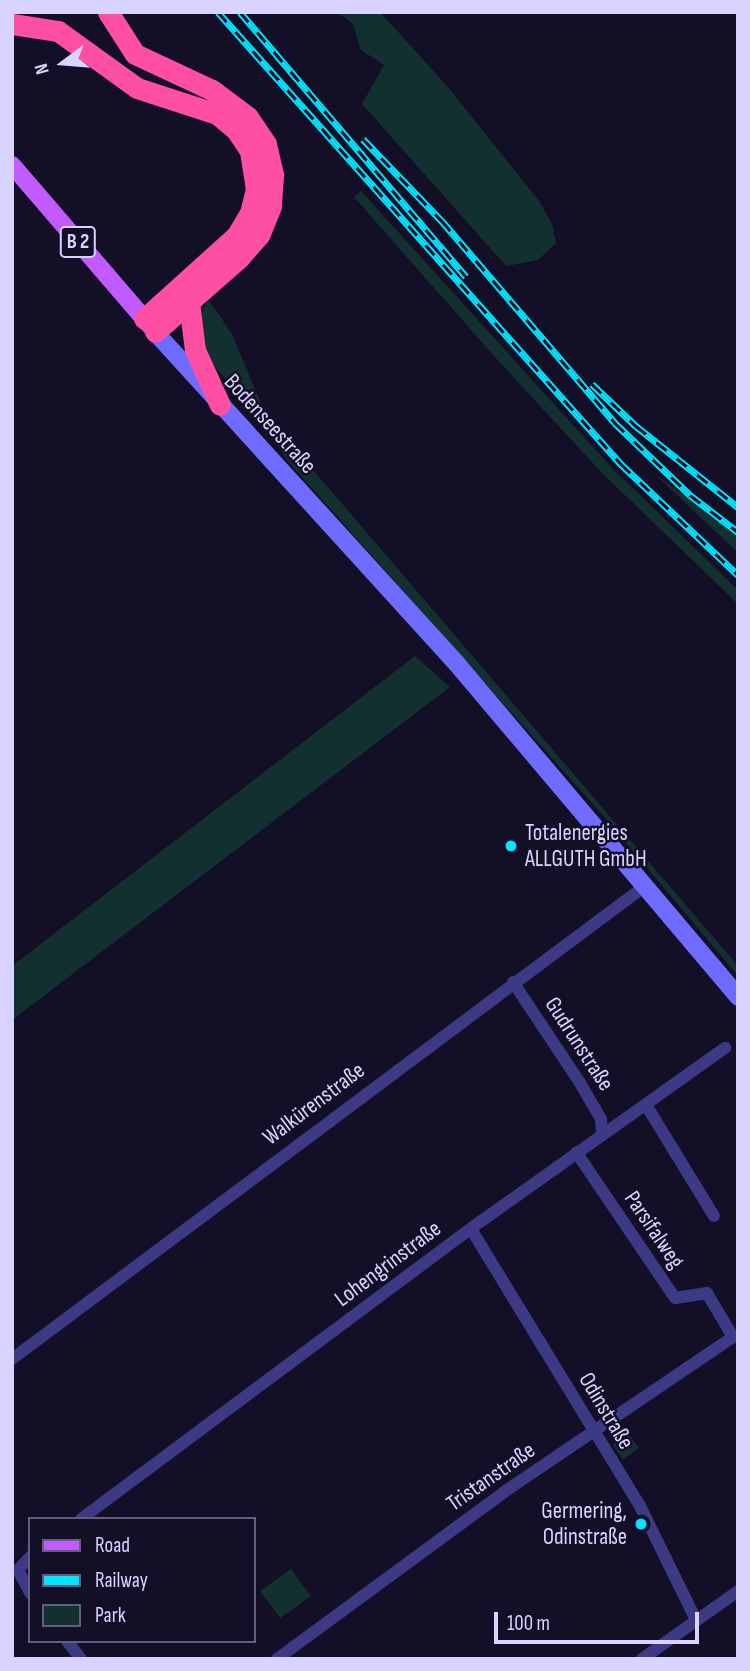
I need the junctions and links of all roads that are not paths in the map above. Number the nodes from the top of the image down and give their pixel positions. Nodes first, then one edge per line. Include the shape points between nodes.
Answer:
1 (108, 12) edge
2 (12, 24) edge
3 (12, 165) edge
4 (213, 270) junction
5 (184, 295) junction
6 (149, 325) junction
7 (220, 405) junction
8 (645, 886) junction
9 (513, 982) junction
10 (738, 997) edge
11 (725, 1048) dead end
12 (646, 1105) junction
13 (602, 1132) junction
14 (576, 1152) junction
15 (714, 1216) dead end
16 (471, 1228) junction
17 (733, 1337) joint
18 (12, 1359) edge
19 (594, 1433) junction
20 (84, 1517) edge
21 (28, 1560) edge
22 (28, 1589) edge
23 (738, 1591) edge
24 (696, 1620) junction
25 (69, 1643) edge
26 (284, 1657) edge
27 (81, 1659) edge
28 (642, 1659) edge

1 - 4 highway via 135,54 232,102 266,144 274,175 265,222 240,257
2 - 4 highway via 58,31 137,89 207,109 236,130 250,151 256,189 250,213
3 - 6 main road, Bodenseestraße / B 2
4 - 5 highway
5 - 6 highway
5 - 7 highway via 192,342
6 - 7 main road, Bodenseestraße
7 - 8 main road, Bodenseestraße via 496,711
8 - 9 street, Walkürenstraße
8 - 10 main road, Bodenseestraße
9 - 13 street, Gudrunstraße via 580,1083 601,1119
9 - 18 street, Walkürenstraße
11 - 12 street, Lohengrinstraße
12 - 13 street, Lohengrinstraße
12 - 15 street
13 - 14 street, Lohengrinstraße
14 - 16 street, Lohengrinstraße
14 - 17 street, Parsifalweg via 675,1298 707,1293
16 - 19 street, Odinstraße
16 - 20 street, Lohengrinstraße
17 - 19 street, Tristanstraße
19 - 24 street, Odinstraße via 639,1504
19 - 26 street, Tristanstraße via 504,1492
21 - 22 street via 18,1570
23 - 24 street
24 - 28 street
25 - 27 street

